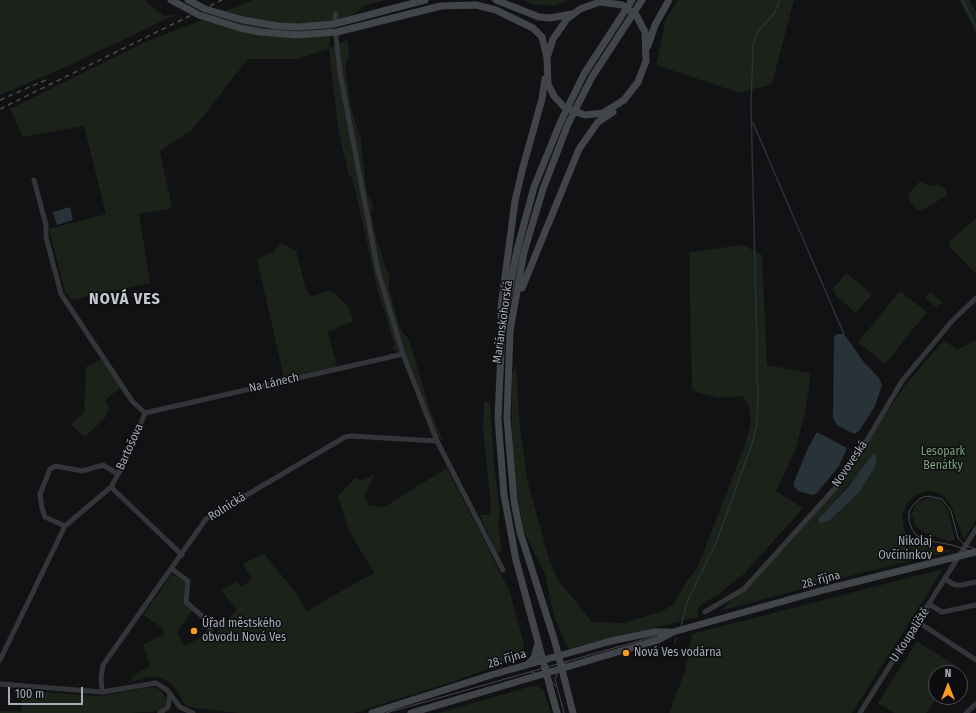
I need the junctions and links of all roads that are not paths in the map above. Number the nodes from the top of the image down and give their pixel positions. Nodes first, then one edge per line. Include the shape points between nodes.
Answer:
1 (171, 0) edge
2 (188, 0) edge
3 (425, 0) edge
4 (496, 0) edge
5 (632, 0) edge
6 (642, 0) edge
7 (669, 0) edge
8 (596, 2) edge
9 (572, 14) junction
10 (336, 37) dead end
11 (647, 48) junction
12 (547, 58) junction
13 (547, 66) junction
14 (621, 103) junction
15 (34, 180) dead end
16 (976, 298) edge
17 (502, 330) junction
18 (510, 331) junction
19 (403, 354) junction
20 (145, 413) junction
21 (438, 441) junction
22 (118, 474) junction
23 (111, 487) junction
24 (65, 526) junction
25 (976, 529) edge
26 (976, 552) edge
27 (182, 555) junction
28 (960, 557) junction
29 (172, 569) junction
30 (503, 570) dead end
31 (945, 579) junction
32 (976, 582) edge
33 (929, 604) junction
34 (976, 605) edge
35 (705, 612) dead end
36 (918, 622) junction
37 (210, 632) dead end
38 (673, 632) junction
39 (538, 640) junction
40 (558, 656) junction
41 (0, 660) edge
42 (544, 660) junction
43 (976, 660) edge
44 (526, 665) junction
45 (561, 669) junction
46 (547, 674) junction
47 (0, 684) edge
48 (102, 692) junction
49 (170, 694) junction
50 (976, 704) edge
51 (160, 713) edge
52 (193, 713) edge
53 (372, 713) edge
54 (411, 713) edge
55 (557, 713) edge
56 (573, 713) edge
57 (860, 713) edge
58 (966, 713) edge

1 - 12 main road via 199,15 260,32 316,34 355,28 441,6 476,5 496,10 533,28 542,37
2 - 3 main road via 224,16 267,25 317,26 353,20
4 - 9 main road via 539,17
5 - 17 main road, Mariánskohorská via 582,79 561,121 534,187 517,250
6 - 18 main road, Mariánskohorská via 592,77 568,124 542,189 524,252
7 - 11 main road via 655,24
8 - 9 main road
8 - 11 main road via 619,4 631,10 646,32
9 - 12 main road via 552,39
10 - 19 street via 340,73 378,271
11 - 14 main road via 646,61 638,82
12 - 13 main road
13 - 14 main road via 548,84 557,101 570,111 590,115 603,113
13 - 17 main road via 542,99 515,201 501,308
14 - 18 main road via 615,111 598,122 579,149 524,281 515,323
15 - 20 street, Bartošova via 62,294 132,401
16 - 35 street, Novoveská via 952,321 902,381 837,486 744,590
17 - 39 main road, Mariánskohorská via 498,400 502,478 511,542
18 - 40 main road, Mariánskohorská via 507,418 514,501 528,560
19 - 20 street, Na Lánech
19 - 21 street
20 - 22 street, Bartošova
21 - 27 street, Rolnická via 345,437 206,519
21 - 30 street
22 - 23 street, Bartošova
22 - 24 street via 103,465 82,471 56,466 50,469 40,494 42,508 46,517
23 - 24 street, Bartošova
23 - 27 street
24 - 41 street, Bartošova
25 - 28 street, U Koupaliště
26 - 28 main road, 28. října
27 - 29 street, Rolnická
28 - 31 street, U Koupaliště
28 - 38 main road, 28. října via 819,591
29 - 37 street via 188,581 186,602 210,623
29 - 48 street, Rolnická via 103,665 100,677
31 - 32 street via 962,586
31 - 33 street, U Koupaliště
33 - 34 street via 942,612
33 - 36 street, U Koupaliště
36 - 43 street
36 - 57 street, U Koupaliště
38 - 40 main road, 28. října via 639,635
38 - 45 main road, 28. října via 658,640
39 - 42 main road, Mariánskohorská
39 - 44 main road via 534,658
40 - 42 main road, 28. října
40 - 45 main road, Mariánskohorská
42 - 44 main road, 28. října
42 - 46 main road, Mariánskohorská
44 - 53 main road, 28. října
45 - 46 main road, 28. října
45 - 56 main road, Mariánskohorská
46 - 54 main road, 28. října
46 - 55 main road, Mariánskohorská
47 - 48 street
48 - 49 street via 153,683 164,687
49 - 51 street via 168,706
49 - 52 street via 180,707
50 - 58 street

